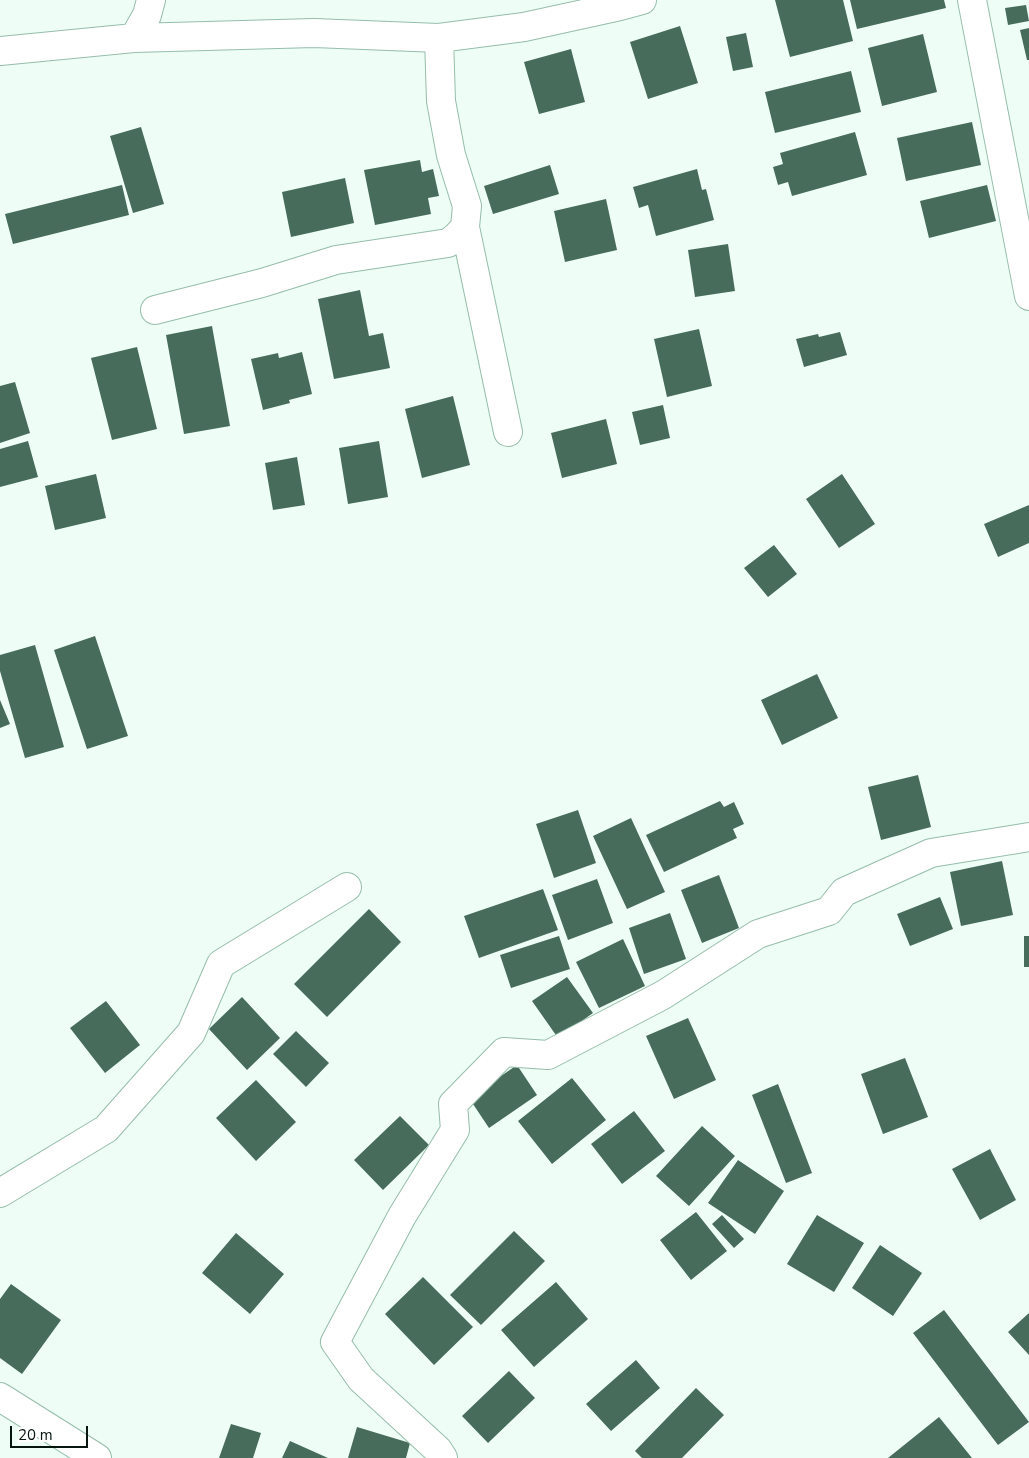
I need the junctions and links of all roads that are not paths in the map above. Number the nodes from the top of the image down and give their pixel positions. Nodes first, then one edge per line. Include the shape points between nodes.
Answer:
1 (151, 0) edge
2 (642, 0) edge
3 (972, 0) edge
4 (134, 38) junction
5 (439, 38) junction
6 (0, 51) edge
7 (465, 227) junction
8 (1029, 296) edge
9 (155, 310) dead end
10 (508, 432) dead end
11 (1029, 836) edge
12 (346, 887) dead end
13 (0, 1193) edge
14 (0, 1397) edge
15 (97, 1458) edge
16 (443, 1458) edge

1 - 4 street
2 - 5 street via 524,27
3 - 8 street
4 - 5 street via 314,33
4 - 6 street
5 - 7 street via 441,100 451,155 467,206
7 - 9 street via 448,243 336,260
7 - 10 street
11 - 16 street via 931,853 844,892 829,910 758,934 663,994 548,1055 504,1052 453,1104 455,1130 402,1216 335,1342 361,1379
12 - 13 street via 221,964 191,1033 106,1129
14 - 15 street

